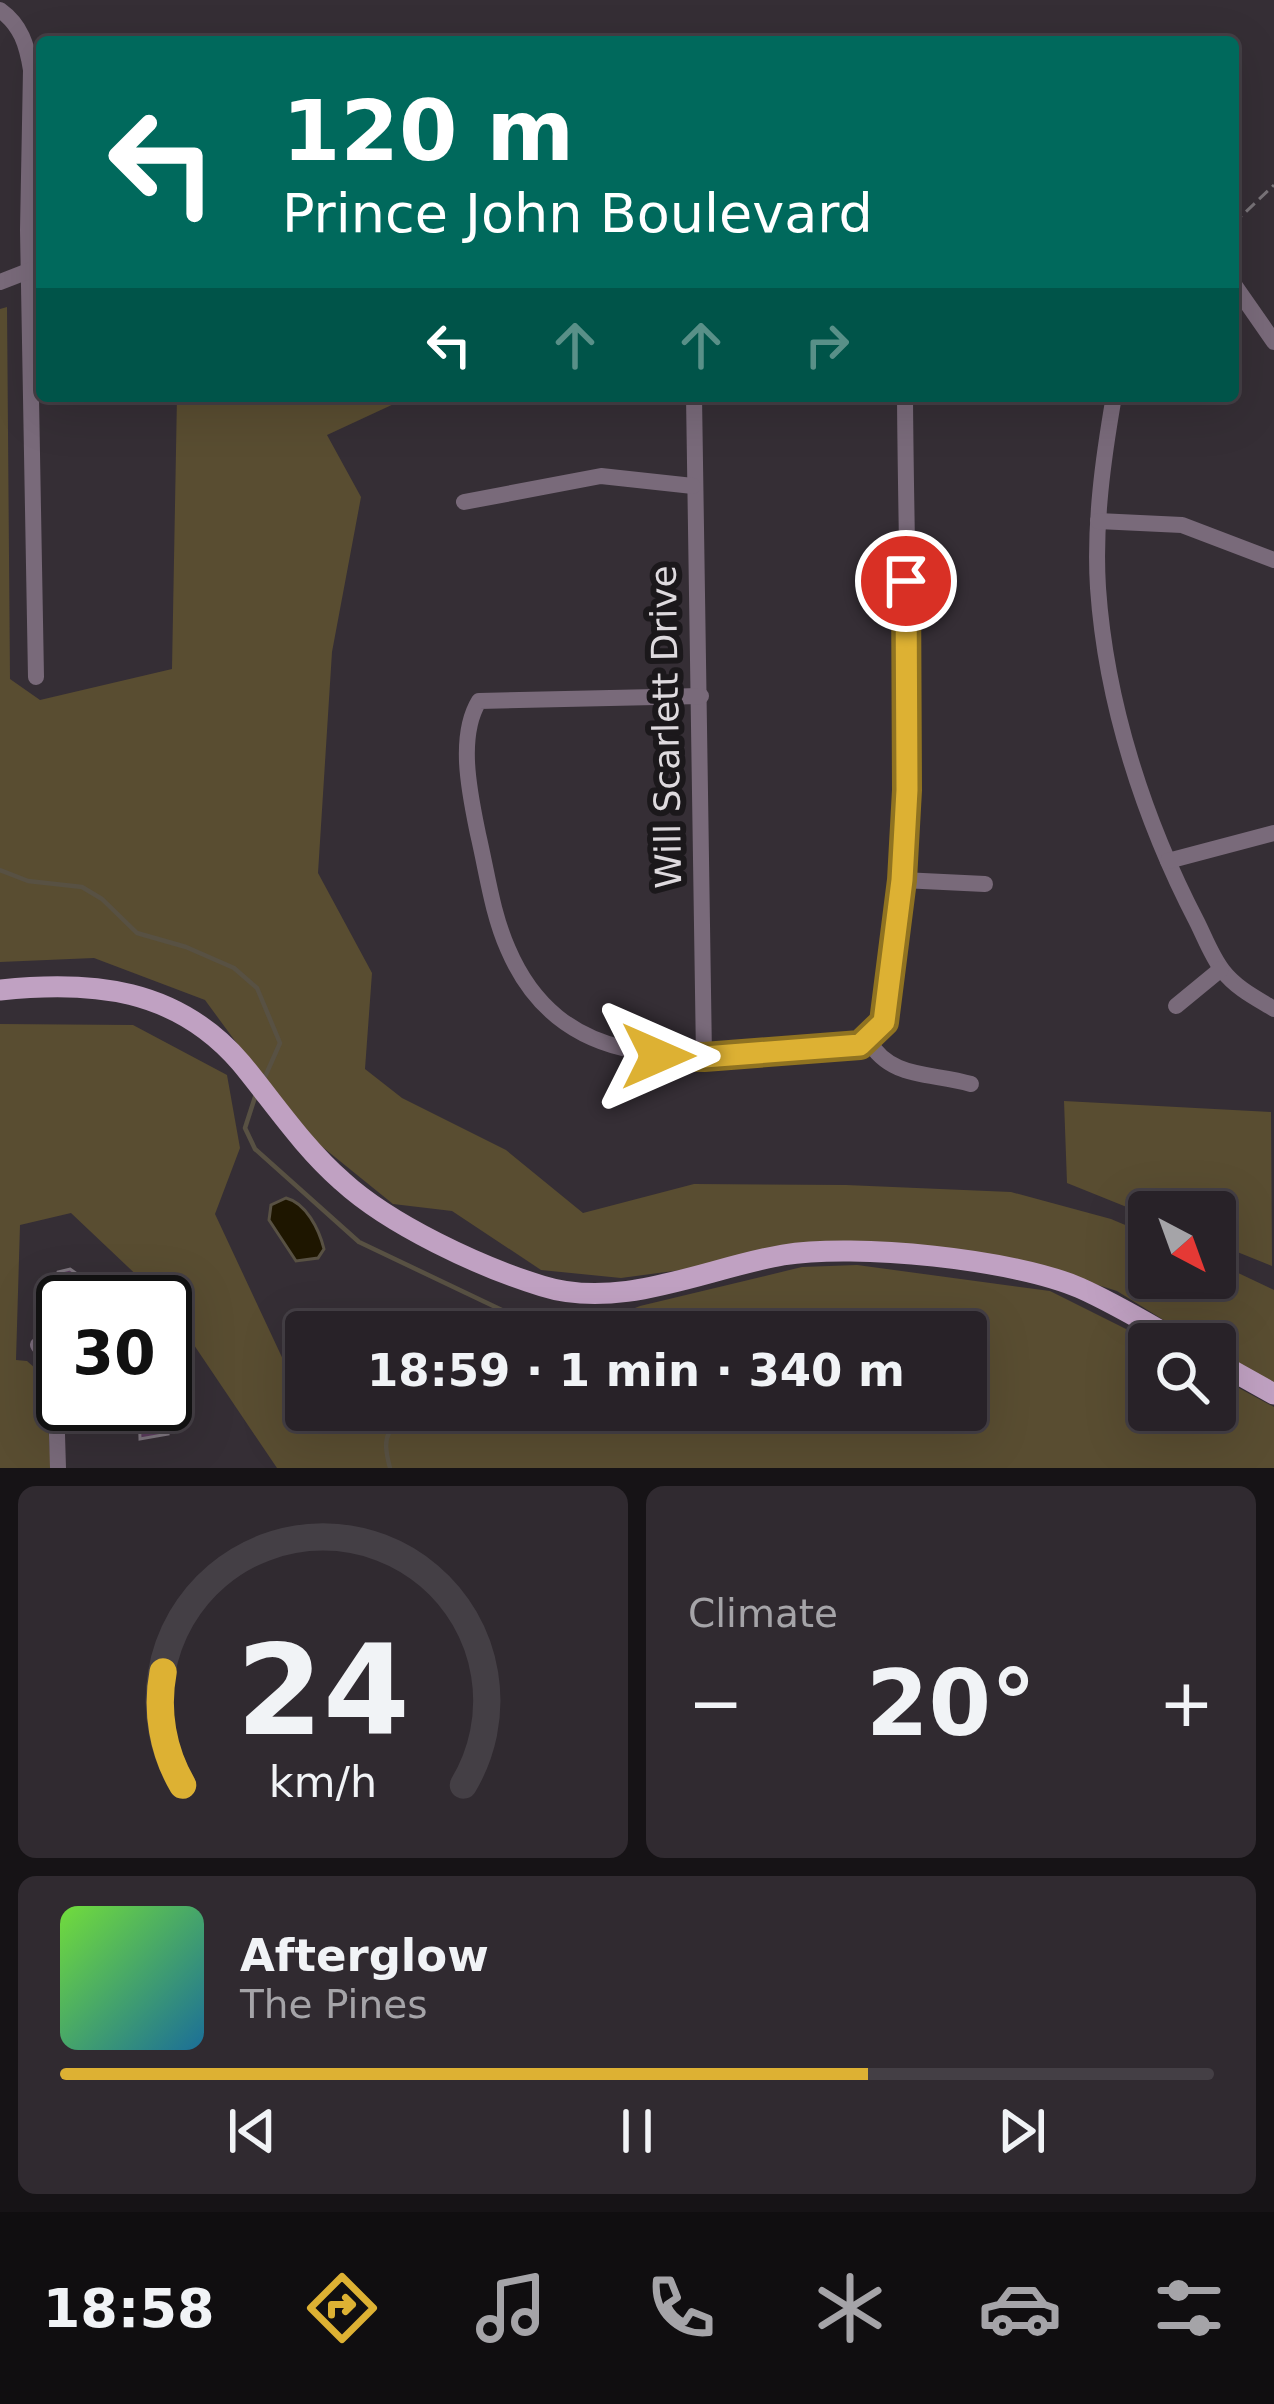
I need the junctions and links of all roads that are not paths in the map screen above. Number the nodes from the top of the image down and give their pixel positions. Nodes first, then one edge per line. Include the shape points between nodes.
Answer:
1 (0, 10) edge
2 (35, 228) edge
3 (31, 270) junction
4 (0, 282) edge
5 (1239, 292) edge
6 (1274, 342) edge
7 (694, 402) edge
8 (905, 402) edge
9 (1113, 402) edge
10 (693, 486) junction
11 (464, 502) dead end
12 (1098, 521) junction
13 (1274, 560) edge
14 (36, 677) dead end
15 (701, 696) junction
16 (1274, 833) edge
17 (1168, 861) junction
18 (902, 880) junction
19 (985, 884) dead end
20 (1221, 969) junction
21 (0, 990) edge
22 (1176, 1006) dead end
23 (1274, 1009) edge
24 (868, 1040) junction
25 (704, 1057) junction
26 (971, 1084) dead end
27 (1145, 1323) edge
28 (1236, 1373) edge
29 (1274, 1394) edge
30 (57, 1431) edge
31 (58, 1468) edge

1 - 2 street via 26,44 31,70
2 - 3 street
3 - 4 street
3 - 14 street
5 - 6 street
7 - 10 street, Will Scarlett Drive
8 - 18 street
9 - 12 street
10 - 11 street via 602,476
10 - 15 street, Will Scarlett Drive
12 - 13 street via 1182,525
12 - 17 street via 1107,668
15 - 25 street, Will Scarlett Drive
15 - 25 street via 492,698 479,701 469,723 470,795 498,924 523,978 567,1024 624,1052
16 - 17 street
17 - 20 street
18 - 19 street
18 - 24 street via 884,1022
20 - 22 street
20 - 23 street
21 - 27 main road via 103,986 169,1006 208,1032 322,1162 384,1214 545,1287 604,1295 785,1254 856,1251 1028,1270
24 - 25 street
24 - 26 street via 895,1069
28 - 29 main road
30 - 31 street

